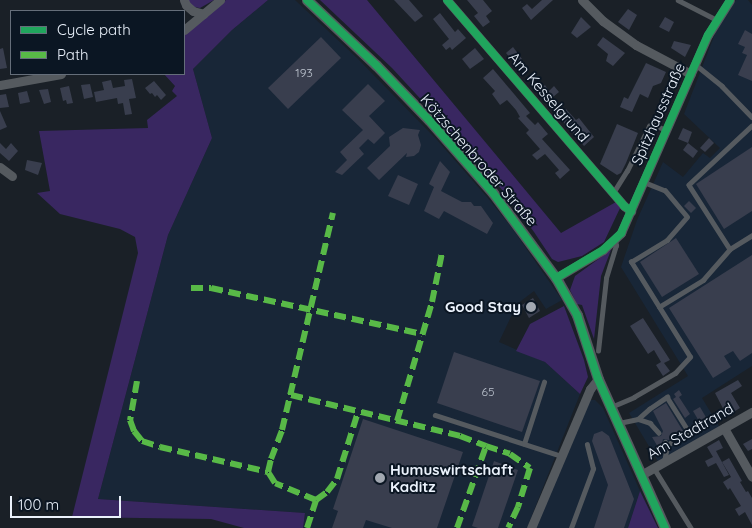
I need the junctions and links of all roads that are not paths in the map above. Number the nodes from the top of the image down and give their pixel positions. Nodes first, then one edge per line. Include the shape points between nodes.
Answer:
1 (184, 0) edge
2 (220, 0) edge
3 (307, 0) edge
4 (447, 0) edge
5 (582, 0) edge
6 (678, 0) edge
7 (730, 0) edge
8 (204, 14) junction
9 (717, 20) junction
10 (185, 29) edge
11 (695, 64) junction
12 (691, 74) junction
13 (55, 75) edge
14 (0, 85) edge
15 (752, 117) edge
16 (752, 126) edge
17 (666, 130) junction
18 (0, 167) edge
19 (12, 176) dead end
20 (643, 182) junction
21 (612, 193) junction
22 (631, 211) junction
23 (752, 235) edge
24 (615, 240) junction
25 (730, 249) junction
26 (556, 278) junction
27 (659, 307) junction
28 (598, 351) dead end
29 (598, 379) junction
30 (544, 382) dead end
31 (611, 407) junction
32 (752, 412) edge
33 (436, 415) dead end
34 (638, 419) junction
35 (619, 423) junction
36 (724, 428) junction
37 (659, 433) dead end
38 (524, 444) junction
39 (587, 445) dead end
40 (562, 456) junction
41 (664, 462) junction
42 (654, 468) junction
43 (641, 475) junction
44 (752, 477) edge
45 (531, 528) edge
46 (571, 528) edge
47 (665, 528) edge
48 (691, 528) edge

1 - 8 street via 192,11
2 - 8 street
3 - 26 street, Kötzschenbroder Straße via 429,120 492,193
4 - 21 street, Am Kesselgrund
5 - 12 street via 603,21 636,45
6 - 9 lane
7 - 9 street, Spitzhausstraße
8 - 10 street
9 - 11 street, Spitzhausstraße
11 - 12 street, Spitzhausstraße
11 - 15 lane
12 - 17 street, Spitzhausstraße
13 - 14 street
16 - 25 lane via 690,185
17 - 20 street, Spitzhausstraße
17 - 21 lane via 652,124 649,126
18 - 19 street
20 - 22 street, Spitzhausstraße
20 - 27 lane via 666,192 687,217 667,240 631,262
21 - 22 street, Am Kesselgrund
22 - 24 street, Spitzhausstraße
23 - 25 lane
24 - 26 street, Spitzhausstraße
24 - 28 lane, Spitzhausstraße via 606,278
25 - 27 lane via 702,280
26 - 29 street, Kötzschenbroder Straße via 577,315
27 - 31 lane via 690,357 675,373
29 - 31 street, Kötzschenbroder Straße
29 - 40 street via 590,389
30 - 38 lane
31 - 35 street, Kötzschenbroder Straße
32 - 36 street, Am Stadtrand
33 - 38 lane
34 - 35 lane
34 - 37 lane via 650,423
34 - 41 lane via 667,397 689,432 666,444
35 - 43 street, Kötzschenbroder Straße
36 - 41 street, Am Stadtrand
36 - 44 street
38 - 40 lane
39 - 46 lane via 593,469
40 - 45 street
41 - 42 street, Am Stadtrand
42 - 43 street, Am Stadtrand
42 - 48 lane
43 - 47 street, Kötzschenbroder Straße

